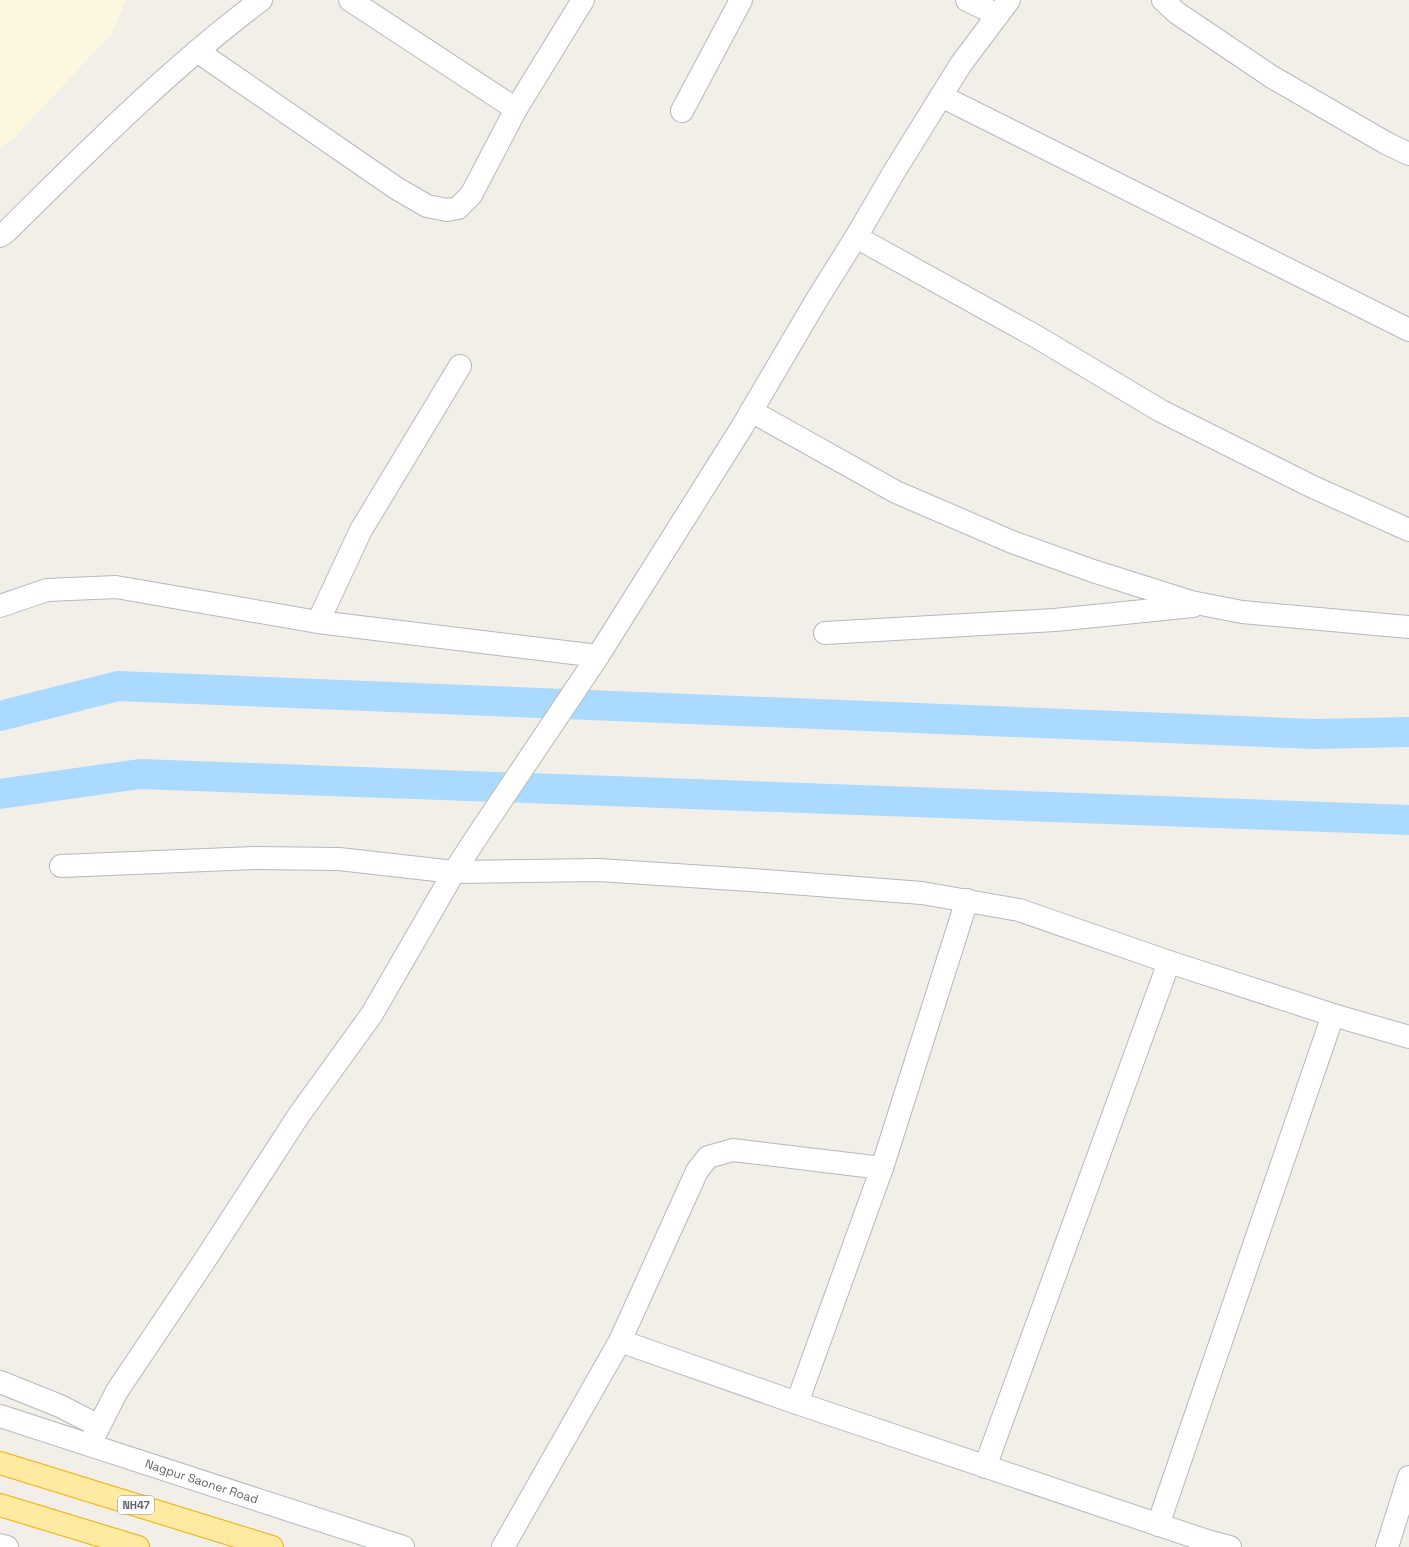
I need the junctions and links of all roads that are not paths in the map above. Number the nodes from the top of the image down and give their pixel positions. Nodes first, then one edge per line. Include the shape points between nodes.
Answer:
1 (261, 0) edge
2 (350, 0) edge
3 (583, 0) edge
4 (741, 0) edge
5 (967, 0) edge
6 (1163, 0) edge
7 (1003, 7) edge
8 (197, 51) junction
9 (941, 96) junction
10 (516, 109) junction
11 (682, 111) dead end
12 (1409, 154) edge
13 (0, 236) edge
14 (856, 238) junction
15 (1409, 330) edge
16 (460, 366) dead end
17 (751, 411) junction
18 (1409, 530) edge
19 (1205, 605) junction
20 (0, 606) edge
21 (318, 622) junction
22 (1409, 627) edge
23 (825, 633) dead end
24 (598, 656) junction
25 (61, 866) dead end
26 (454, 872) junction
27 (967, 900) junction
28 (1169, 962) junction
29 (1333, 1015) junction
30 (1409, 1037) edge
31 (882, 1168) junction
32 (620, 1341) junction
33 (0, 1382) edge
34 (797, 1403) junction
35 (0, 1416) edge
36 (95, 1436) junction
37 (0, 1463) edge
38 (985, 1467) junction
39 (1409, 1477) edge
40 (0, 1505) edge
41 (1158, 1525) junction
42 (1203, 1543) edge
43 (0, 1545) edge
44 (7, 1547) edge
45 (138, 1547) edge
46 (272, 1547) edge
47 (403, 1547) edge
48 (503, 1547) edge
49 (1230, 1547) edge
50 (1388, 1547) edge

1 - 8 street
2 - 10 street
3 - 10 street
4 - 11 street
5 - 7 street
6 - 12 street via 1177,13 1272,77
7 - 9 street
8 - 10 street via 396,188 427,206 447,210 458,208 471,195
8 - 13 street via 96,143
9 - 14 street
9 - 15 street
14 - 17 street
14 - 18 street via 1037,337 1161,411 1313,487
16 - 21 street via 361,530
17 - 19 street via 896,492 1012,542 1093,572
17 - 24 street
19 - 22 street via 1242,612
19 - 23 street via 1056,620
20 - 21 street via 47,590 116,587
21 - 24 street
24 - 26 street
25 - 26 street via 254,858 339,859
26 - 27 street via 599,870 922,893
26 - 36 street via 372,1014 299,1115 117,1391
27 - 28 street via 1019,910
27 - 31 street
28 - 29 street
28 - 38 street
29 - 30 street
29 - 41 street
31 - 32 street via 733,1150 708,1157 697,1171
31 - 34 street
32 - 34 street
32 - 48 street
33 - 36 street via 60,1406
34 - 38 street
35 - 36 street, Nagpur Saoner Road
36 - 47 street, Nagpur Saoner Road
37 - 46 highway, NH47
38 - 41 street
39 - 50 street
40 - 45 highway
41 - 42 street
42 - 49 street
43 - 44 street

